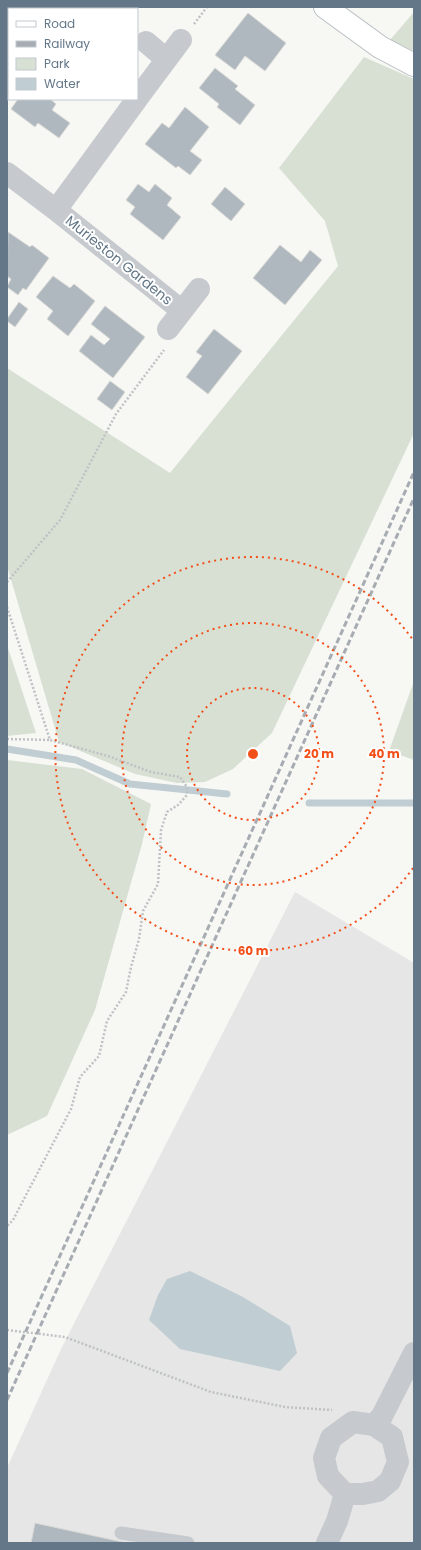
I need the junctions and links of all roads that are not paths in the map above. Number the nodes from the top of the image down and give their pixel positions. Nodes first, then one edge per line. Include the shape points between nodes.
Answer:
1 (325, 7) edge
2 (181, 40) dead end
3 (146, 42) dead end
4 (166, 59) junction
5 (414, 65) edge
6 (138, 98) edge
7 (136, 100) edge
8 (7, 173) edge
9 (56, 210) junction
10 (199, 289) dead end
11 (181, 310) junction
12 (168, 330) road end
13 (414, 1356) edge
14 (374, 1425) junction
15 (345, 1494) junction
16 (121, 1533) dead end
17 (188, 1543) edge
18 (327, 1543) edge

1 - 5 street via 380,47
2 - 4 street, Murieston Gardens
3 - 4 street
4 - 6 street, Murieston Gardens
7 - 9 street, Murieston Gardens
8 - 9 street, Murieston Gardens
9 - 11 street, Murieston Gardens
10 - 11 street, Murieston Gardens
11 - 12 street, Murieston Gardens
13 - 14 street via 382,1416
14 - 15 street via 353,1422 331,1438 324,1458 328,1476
14 - 15 street via 392,1437 398,1462 393,1474 390,1481 378,1491
15 - 18 street
16 - 17 lane

